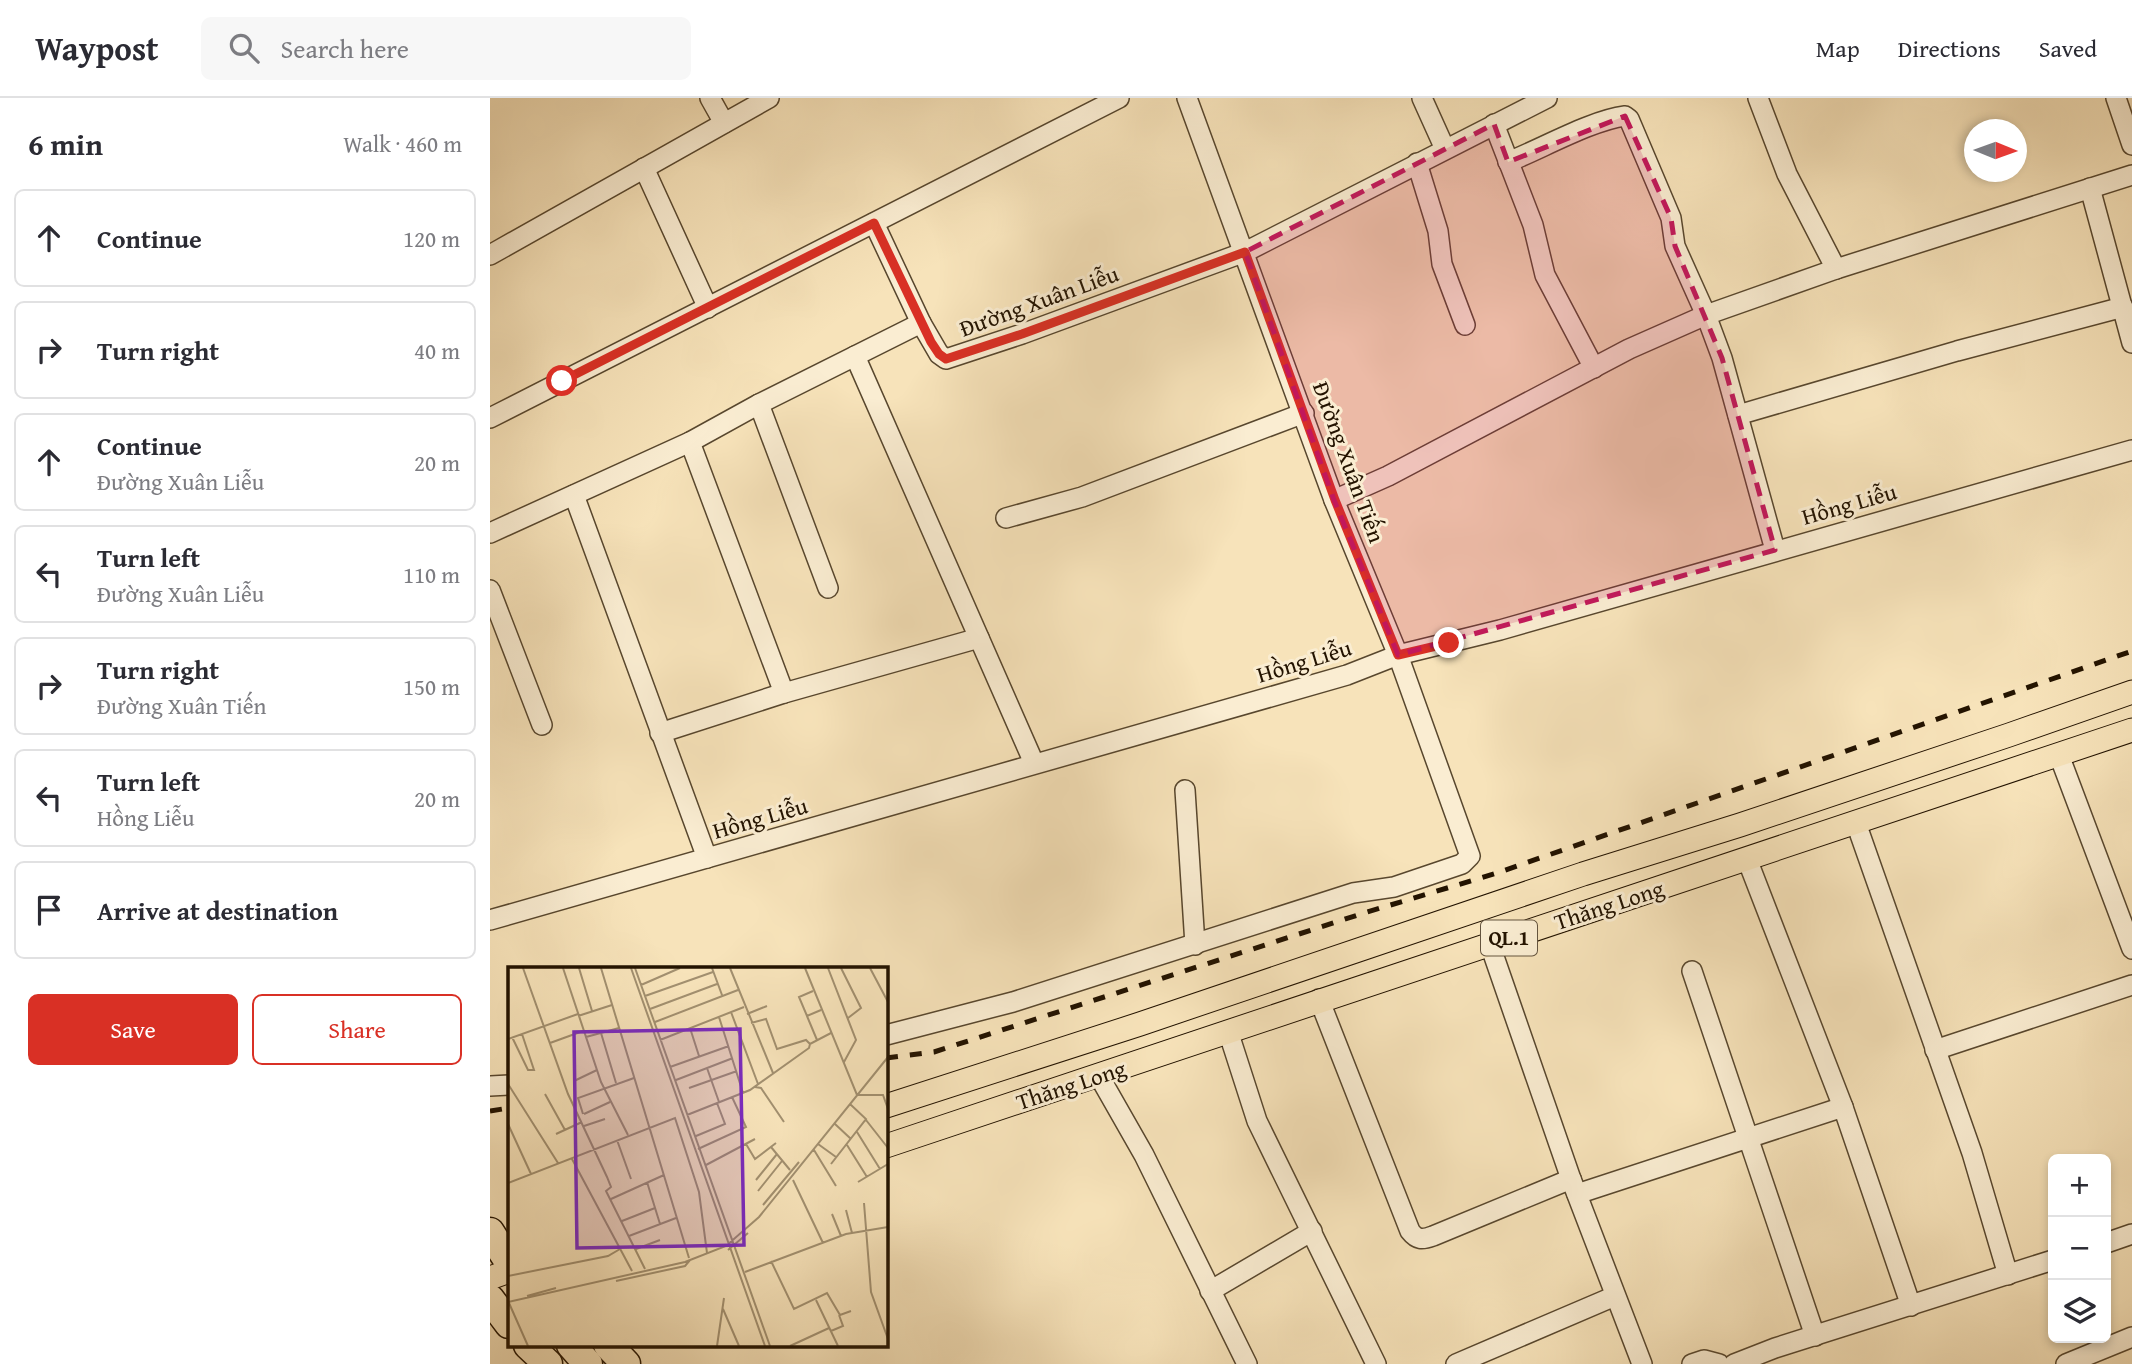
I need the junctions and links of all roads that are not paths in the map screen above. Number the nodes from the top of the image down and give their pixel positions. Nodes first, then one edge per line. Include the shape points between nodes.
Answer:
1 (710, 98) edge
2 (769, 98) edge
3 (1119, 98) edge
4 (1187, 98) edge
5 (1422, 98) edge
6 (1547, 98) edge
7 (1758, 98) edge
8 (2116, 98) edge
9 (724, 123) junction
10 (1494, 124) junction
11 (2132, 145) edge
12 (1445, 149) junction
13 (1508, 162) junction
14 (1417, 163) junction
15 (644, 168) junction
16 (2132, 175) edge
17 (2090, 188) junction
18 (874, 223) junction
19 (1245, 252) junction
20 (490, 255) edge
21 (1836, 269) junction
22 (2123, 307) junction
23 (708, 308) junction
24 (1706, 315) junction
25 (921, 323) junction
26 (1465, 325) dead end
27 (2132, 343) edge
28 (855, 356) junction
29 (1594, 368) junction
30 (759, 404) junction
31 (1304, 413) junction
32 (1738, 415) junction
33 (490, 418) edge
34 (690, 442) junction
35 (2132, 450) edge
36 (574, 495) junction
37 (1335, 500) junction
38 (1006, 518) dead end
39 (490, 533) edge
40 (1775, 550) junction
41 (828, 588) dead end
42 (490, 590) edge
43 (979, 638) junction
44 (1398, 655) junction
45 (2132, 692) edge
46 (784, 693) junction
47 (542, 725) dead end
48 (2132, 730) edge
49 (660, 733) junction
50 (2059, 755) junction
51 (1034, 763) junction
52 (1185, 790) dead end
53 (1856, 823) junction
54 (707, 858) junction
55 (1747, 859) junction
56 (490, 920) edge
57 (1195, 945) junction
58 (1490, 945) junction
59 (2132, 949) edge
60 (1307, 966) junction
61 (1692, 971) dead end
62 (2132, 985) edge
63 (1319, 999) junction
64 (1228, 1031) junction
65 (887, 1035) edge
66 (1935, 1050) junction
67 (1099, 1076) junction
68 (508, 1085) edge
69 (490, 1086) edge
70 (887, 1106) edge
71 (1843, 1107) junction
72 (1750, 1138) junction
73 (887, 1146) edge
74 (1574, 1187) junction
75 (499, 1230) edge
76 (1312, 1231) junction
77 (2132, 1234) edge
78 (2111, 1241) edge
79 (508, 1259) edge
80 (2048, 1262) edge
81 (508, 1271) edge
82 (2008, 1275) junction
83 (490, 1278) edge
84 (1209, 1291) junction
85 (1615, 1296) junction
86 (490, 1299) edge
87 (1911, 1306) junction
88 (508, 1323) edge
89 (1815, 1336) junction
90 (2132, 1337) edge
91 (529, 1346) edge
92 (572, 1346) edge
93 (609, 1346) edge
94 (548, 1364) edge
95 (588, 1364) edge
96 (626, 1364) edge
97 (1247, 1364) edge
98 (1376, 1364) edge
99 (1456, 1364) edge
100 (1642, 1364) edge
101 (1692, 1364) edge
102 (1719, 1364) edge
103 (1734, 1364) edge
104 (2066, 1364) edge

1 - 9 street
2 - 9 street
3 - 18 street
4 - 19 street, Đường Xuân Tiến
5 - 12 street
6 - 10 street, Đường Xuân Liễu
7 - 21 street via 1787,174
8 - 11 street
9 - 15 street
10 - 12 street, Đường Xuân Liễu
10 - 13 street
12 - 14 street, Đường Xuân Liễu
13 - 24 street via 1617,117 1629,119 1671,218 1675,246
13 - 29 street via 1545,275
14 - 19 street, Đường Xuân Liễu
14 - 26 street via 1438,232 1442,264
15 - 20 street
15 - 23 street
16 - 17 street
17 - 21 street
17 - 22 street
18 - 23 street
18 - 25 street, Đường Xuân Liễu
19 - 25 street, Đường Xuân Liễu via 950,359 939,354
19 - 31 street, Đường Xuân Tiến
21 - 24 street
22 - 27 street
22 - 32 street
23 - 33 street
24 - 29 street
24 - 32 street
25 - 28 street
28 - 30 street
28 - 43 street
29 - 37 street
30 - 34 street
30 - 41 street
31 - 37 street, Đường Xuân Tiến
31 - 38 street via 1082,497
32 - 40 street
34 - 36 street
34 - 46 street
35 - 40 street, Hồng Liễu
36 - 39 street
36 - 49 street
37 - 44 street, Đường Xuân Tiến
40 - 44 street, Hồng Liễu
42 - 47 street
43 - 46 street
43 - 51 street
44 - 51 street, Hồng Liễu via 1347,676
44 - 57 street, Đường Xuân Tiến via 1470,856 1462,864 1394,887 1353,893
45 - 60 main road, Thăng Long / QL.1
46 - 49 street
48 - 50 main road, Thăng Long / QL.1
49 - 54 street
50 - 53 main road, Thăng Long / QL.1
50 - 59 street
51 - 54 street, Hồng Liễu
52 - 57 street
53 - 55 main road, Thăng Long / QL.1
53 - 66 street
54 - 56 street, Hồng Liễu
55 - 58 main road, Thăng Long / QL.1
55 - 71 street
57 - 65 street via 1013,1002
58 - 63 main road, Thăng Long / QL.1
58 - 74 street
60 - 63 main road
60 - 70 main road, Thăng Long / QL.1
61 - 72 street
62 - 66 street
63 - 64 main road, Thăng Long / QL.1
63 - 74 street via 1414,1237 1423,1240
64 - 67 main road, Thăng Long / QL.1
64 - 76 street via 1257,1121
66 - 82 street via 1987,1197
67 - 73 main road, Thăng Long / QL.1
67 - 84 street
68 - 69 street
71 - 72 street
71 - 87 street
72 - 74 street
72 - 89 street
74 - 85 street
75 - 79 highway
76 - 84 street
76 - 98 street
77 - 78 street
80 - 82 street
81 - 83 main road
82 - 87 street
84 - 97 street
85 - 99 street
85 - 100 street
86 - 88 highway
87 - 89 street
89 - 103 street
90 - 104 street
91 - 94 highway
92 - 95 highway
93 - 96 highway
101 - 102 street via 1704,1360

